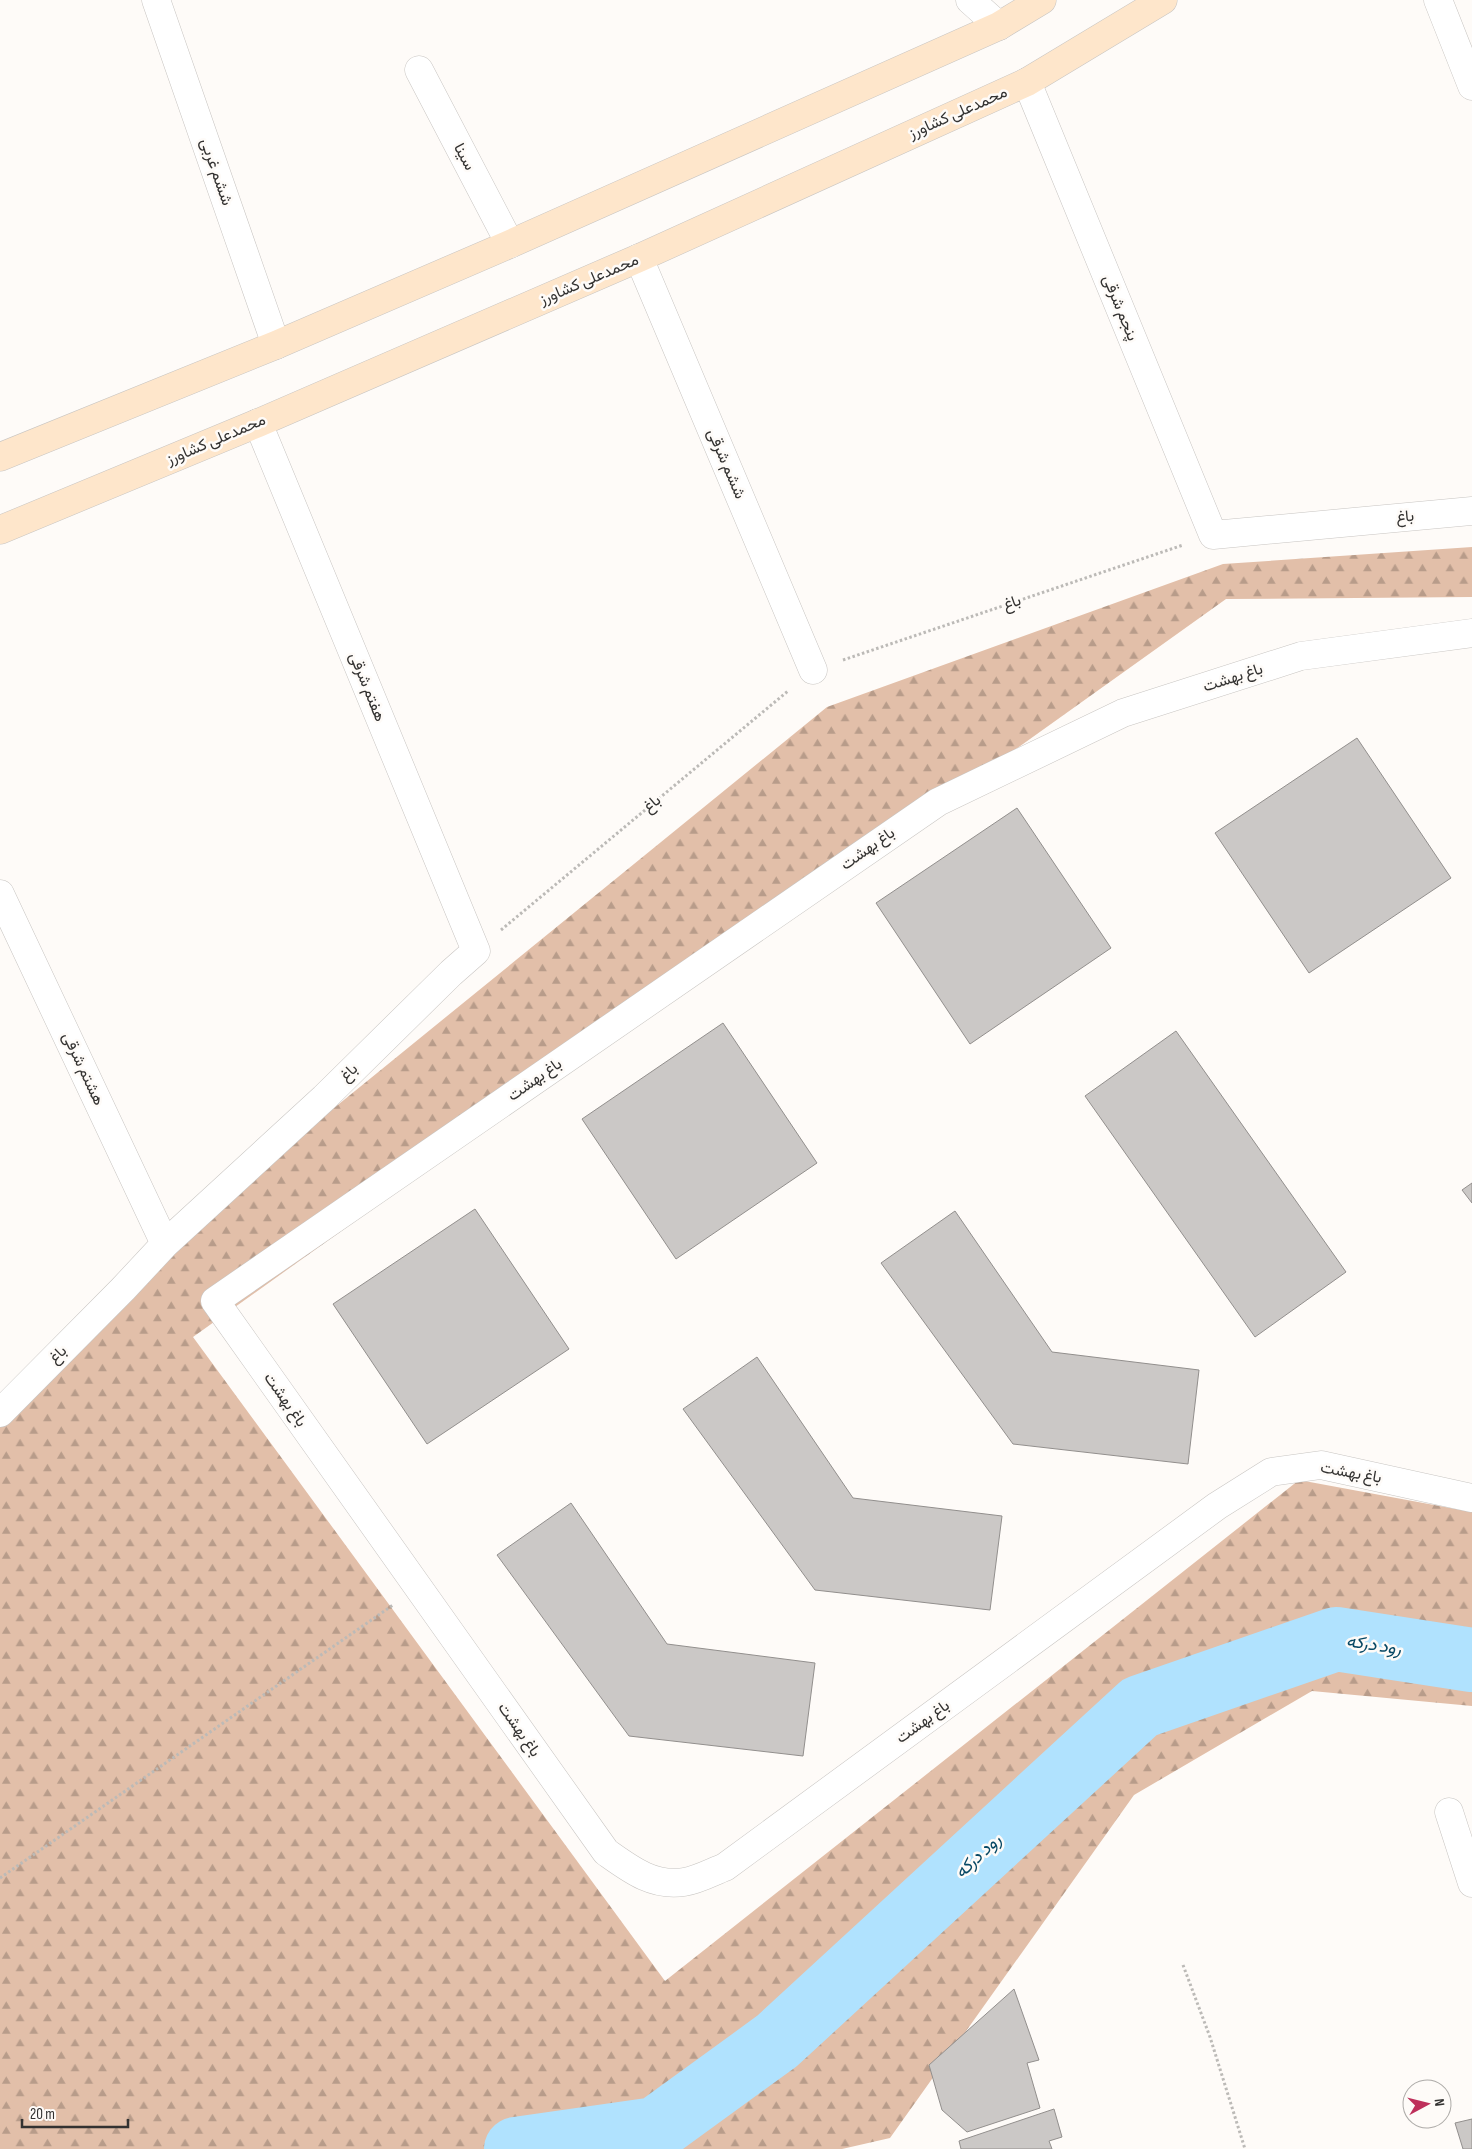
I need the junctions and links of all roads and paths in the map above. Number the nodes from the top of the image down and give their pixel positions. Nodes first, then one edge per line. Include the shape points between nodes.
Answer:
1 (156, 0) edge
2 (970, 0) edge
3 (1042, 0) edge
4 (1163, 0) edge
5 (1438, 0) edge
6 (999, 26) junction
7 (419, 70) dead end
8 (1028, 82) junction
9 (1472, 86) edge
10 (510, 244) junction
11 (639, 258) junction
12 (276, 345) junction
13 (258, 423) junction
14 (0, 457) edge
15 (1472, 511) edge
16 (0, 530) edge
17 (1213, 535) junction
18 (1472, 633) edge
19 (813, 670) junction
20 (0, 894) edge
21 (476, 951) junction
22 (165, 1244) junction
23 (0, 1413) edge
24 (1472, 1498) edge
25 (418, 1588) junction
26 (1448, 1812) dead end
27 (0, 1878) edge
28 (1472, 1883) edge
29 (1183, 1965) dead end
30 (1245, 2149) edge

1 - 12 street, ششم غربی
2 - 6 street
3 - 6 main road
4 - 8 main road, محمدعلی کشاورز
5 - 9 street
6 - 10 main road
7 - 10 street, سینا
8 - 11 main road, محمدعلی کشاورز
8 - 17 street, پنجم شرقی
10 - 12 main road
11 - 13 main road, محمدعلی کشاورز
11 - 19 street, ششم شرقی
12 - 14 main road
13 - 16 main road, محمدعلی کشاورز
13 - 21 street, هفتم شرقی
15 - 17 street, باغ
17 - 19 path, باغ
18 - 25 street, باغ بهشت via 1301,656 1123,713 938,802 215,1301
19 - 21 path, باغ
20 - 22 street, هشتم شرقی
21 - 22 street, باغ via 324,1098
22 - 23 street, باغ
24 - 25 street, باغ بهشت via 1321,1465 1271,1472 1216,1506 725,1867 684,1882 640,1876 606,1852
25 - 27 path
26 - 28 street
29 - 30 path via 1210,2037

